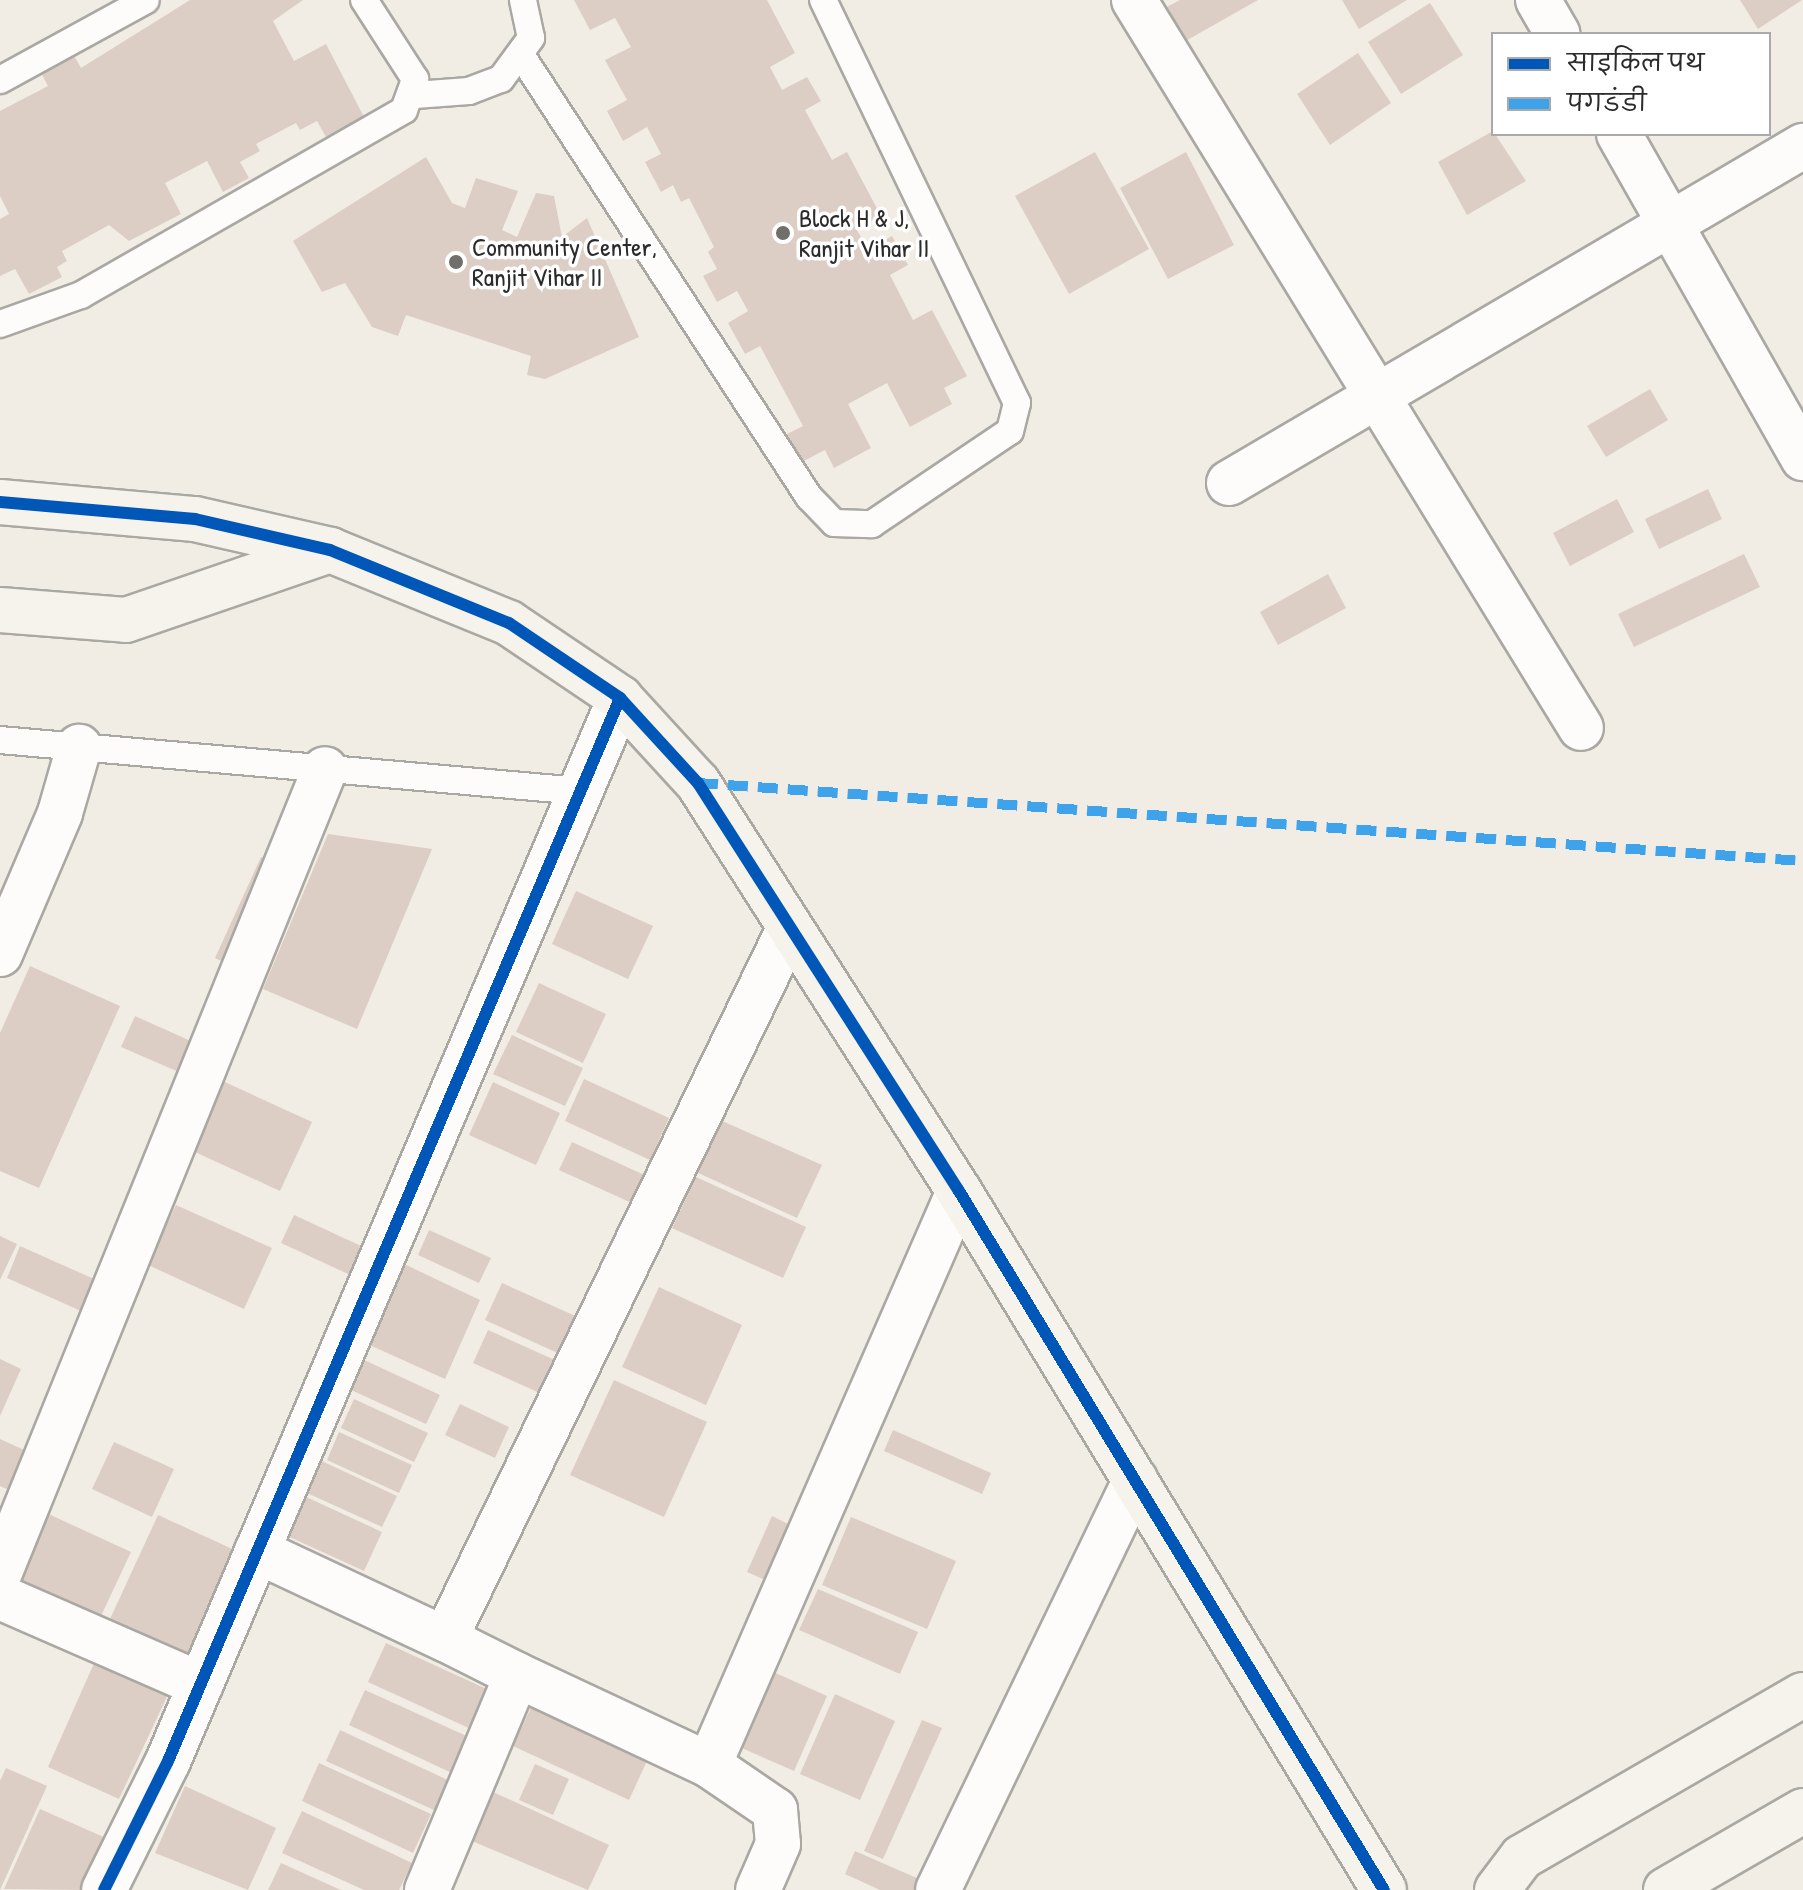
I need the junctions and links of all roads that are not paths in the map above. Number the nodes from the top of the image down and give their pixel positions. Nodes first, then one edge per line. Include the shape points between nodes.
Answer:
1 (146, 0) edge
2 (364, 0) edge
3 (523, 0) edge
4 (823, 0) edge
5 (1134, 0) edge
6 (1538, 0) edge
7 (1557, 32) edge
8 (523, 58) junction
9 (0, 80) edge
10 (415, 95) junction
11 (1620, 136) edge
12 (1803, 146) edge
13 (1672, 223) junction
14 (0, 324) edge
15 (1377, 396) junction
16 (1803, 458) edge
17 (1229, 483) dead end
18 (0, 502) edge
19 (330, 550) junction
20 (0, 610) edge
21 (620, 698) junction
22 (1581, 728) dead end
23 (0, 740) edge
24 (79, 747) junction
25 (325, 769) junction
26 (580, 791) junction
27 (788, 931) junction
28 (0, 954) edge
29 (959, 1191) junction
30 (1135, 1480) junction
31 (257, 1551) junction
32 (0, 1572) edge
33 (0, 1597) edge
34 (445, 1639) junction
35 (517, 1675) junction
36 (201, 1685) junction
37 (1803, 1695) edge
38 (709, 1765) junction
39 (1803, 1811) edge
40 (104, 1890) edge
41 (427, 1890) edge
42 (758, 1890) edge
43 (938, 1890) edge
44 (1384, 1890) edge
45 (1497, 1890) edge
46 (1666, 1890) edge

1 - 9 lane
2 - 10 lane via 415,79
3 - 8 lane via 531,38
4 - 8 lane via 1017,403 1010,431 872,524 834,523 809,497
5 - 15 street
6 - 7 street
8 - 10 lane via 501,79 469,91
10 - 14 lane via 404,110 81,295
11 - 13 street
12 - 13 street
13 - 15 street
13 - 16 street
15 - 17 street
15 - 22 street
18 - 19 street via 195,519
19 - 20 street via 126,620
19 - 21 street via 509,623
21 - 26 street
21 - 27 street via 698,783
23 - 24 lane
24 - 25 lane
24 - 28 street via 60,813
25 - 26 lane
25 - 32 street
26 - 31 street
27 - 29 street
27 - 34 street
29 - 30 street
29 - 38 street
30 - 43 street
30 - 44 street
31 - 34 street
31 - 36 street
33 - 36 street
34 - 35 street
35 - 38 street
35 - 41 street
36 - 40 street
37 - 45 street via 1522,1857
38 - 42 street via 775,1810 778,1844
39 - 46 street

